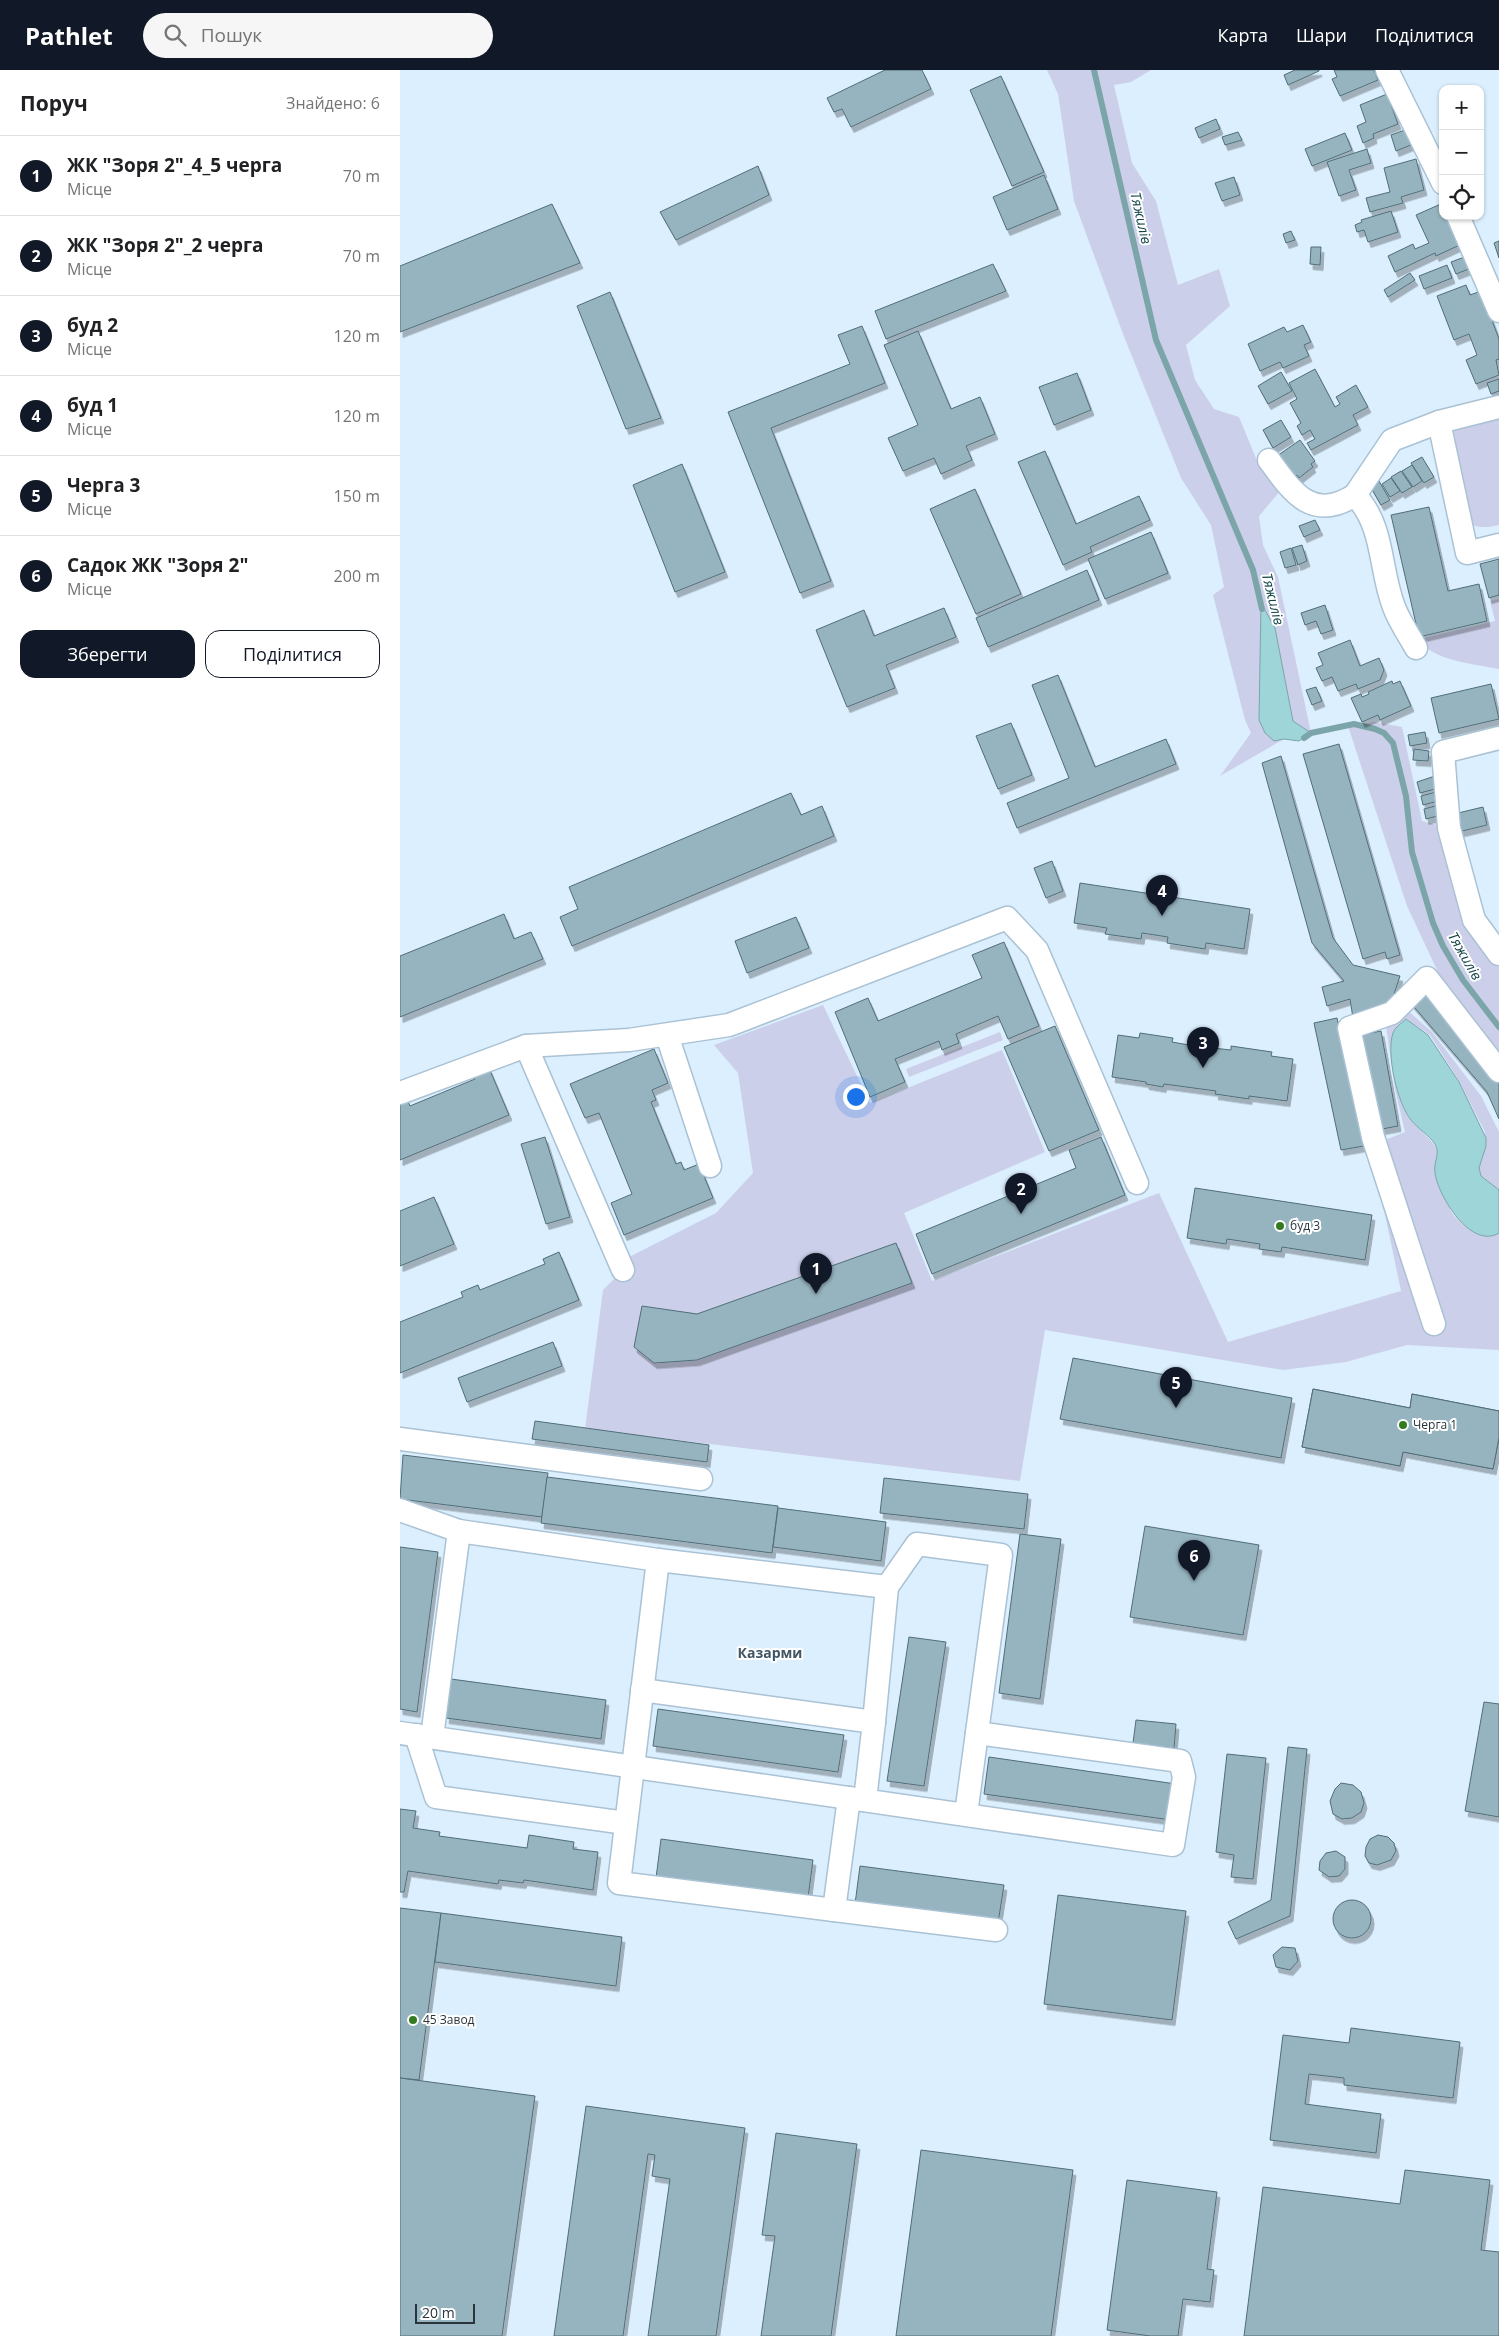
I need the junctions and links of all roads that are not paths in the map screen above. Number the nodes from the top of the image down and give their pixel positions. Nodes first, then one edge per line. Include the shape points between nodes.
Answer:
1 (1387, 70) edge
2 (1439, 175) edge
3 (1460, 220) edge
4 (1499, 311) edge
5 (1499, 407) edge
6 (1439, 422) junction
7 (1269, 460) dead end
8 (1360, 487) junction
9 (1499, 545) edge
10 (1416, 648) dead end
11 (1499, 738) edge
12 (1499, 954) edge
13 (667, 1034) junction
14 (526, 1046) junction
15 (1499, 1071) edge
16 (400, 1093) edge
17 (710, 1166) dead end
18 (1137, 1183) dead end
19 (623, 1270) dead end
20 (1434, 1324) dead end
21 (400, 1438) edge
22 (701, 1479) dead end
23 (400, 1510) edge
24 (459, 1531) junction
25 (658, 1560) junction
26 (887, 1587) junction
27 (642, 1690) junction
28 (874, 1722) junction
29 (977, 1733) junction
30 (416, 1735) edge
31 (633, 1766) junction
32 (857, 1799) junction
33 (966, 1814) junction
34 (626, 1823) junction
35 (834, 1910) junction
36 (996, 1930) dead end

1 - 2 street
3 - 4 street
5 - 6 street
6 - 8 street via 1392,440
6 - 9 street via 1467,552
7 - 8 street via 1289,487 1305,502 1319,507 1340,504
8 - 10 street via 1364,505 1376,526 1394,607
11 - 12 street via 1442,752 1451,837 1474,920
13 - 14 street via 629,1040
13 - 17 street
13 - 18 street via 729,1025 1006,918 1037,950
14 - 16 street
14 - 19 street
15 - 20 street via 1427,978 1392,1013 1349,1028 1373,1137
21 - 22 street
23 - 24 street
24 - 25 street
24 - 30 street
25 - 26 street
25 - 27 street
26 - 28 street
26 - 29 street via 918,1544 1001,1555
27 - 28 street
27 - 31 street
28 - 32 street
29 - 33 street
29 - 33 street via 1180,1761 1184,1777 1173,1844
30 - 31 street
30 - 34 street via 436,1797
31 - 32 street
31 - 34 street
32 - 33 street
32 - 35 street
34 - 35 street via 619,1882
35 - 36 street

